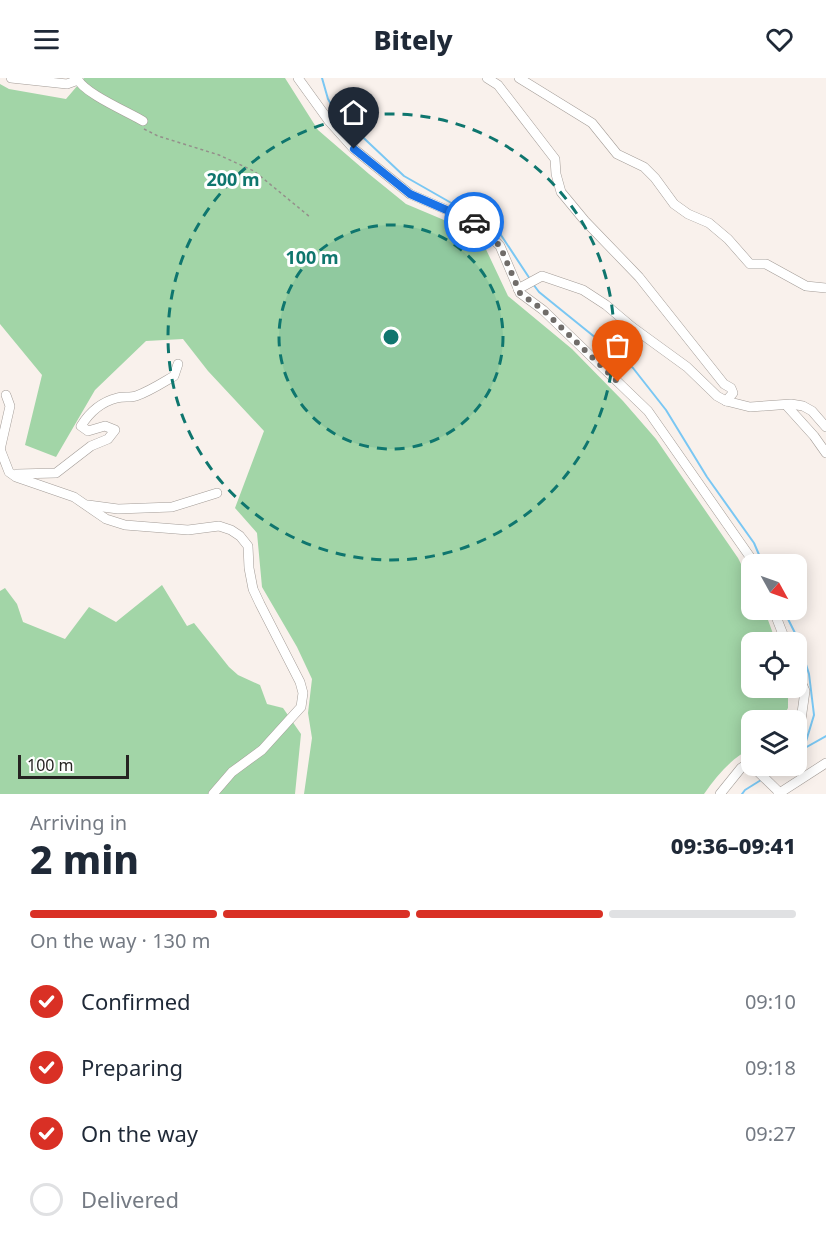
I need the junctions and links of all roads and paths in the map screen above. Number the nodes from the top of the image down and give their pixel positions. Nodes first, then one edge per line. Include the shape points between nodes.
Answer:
1 (11, 78) edge
2 (298, 78) edge
3 (487, 78) edge
4 (519, 78) edge
5 (77, 79) edge
6 (143, 122) joint
7 (310, 217) dead end
8 (826, 288) edge
9 (518, 289) junction
10 (178, 364) dead end
11 (6, 395) dead end
12 (726, 401) junction
13 (786, 405) junction
14 (826, 427) edge
15 (0, 450) edge
16 (826, 453) edge
17 (12, 474) junction
18 (217, 493) dead end
19 (86, 505) junction
20 (748, 554) edge
21 (826, 762) edge
22 (741, 768) edge
23 (763, 776) edge
24 (779, 793) edge
25 (213, 794) edge
26 (720, 794) edge

1 - 5 street via 67,84
2 - 9 street via 354,149 410,194 477,223 500,246
3 - 12 street via 498,85 555,159 561,192 639,277 731,388 733,393
4 - 8 street via 592,123 617,154 644,167 674,204 709,223 750,264 766,264 806,286
5 - 6 street via 89,91
6 - 7 path via 145,130 254,171
9 - 12 street via 542,276 583,290
9 - 20 street via 648,411
10 - 17 street via 174,376 166,381 134,397 110,401 88,415 81,426 88,431 105,426 115,430 108,440 92,446 57,473
11 - 15 street via 10,406
12 - 13 street via 750,407
13 - 14 street via 803,406
13 - 16 street
15 - 17 street
17 - 19 street
18 - 19 street via 172,507 118,509
19 - 25 street via 106,519 125,525 188,530 219,526 240,536 248,546 254,589 303,693 301,707 288,722
21 - 24 street
22 - 26 street
23 - 24 street

